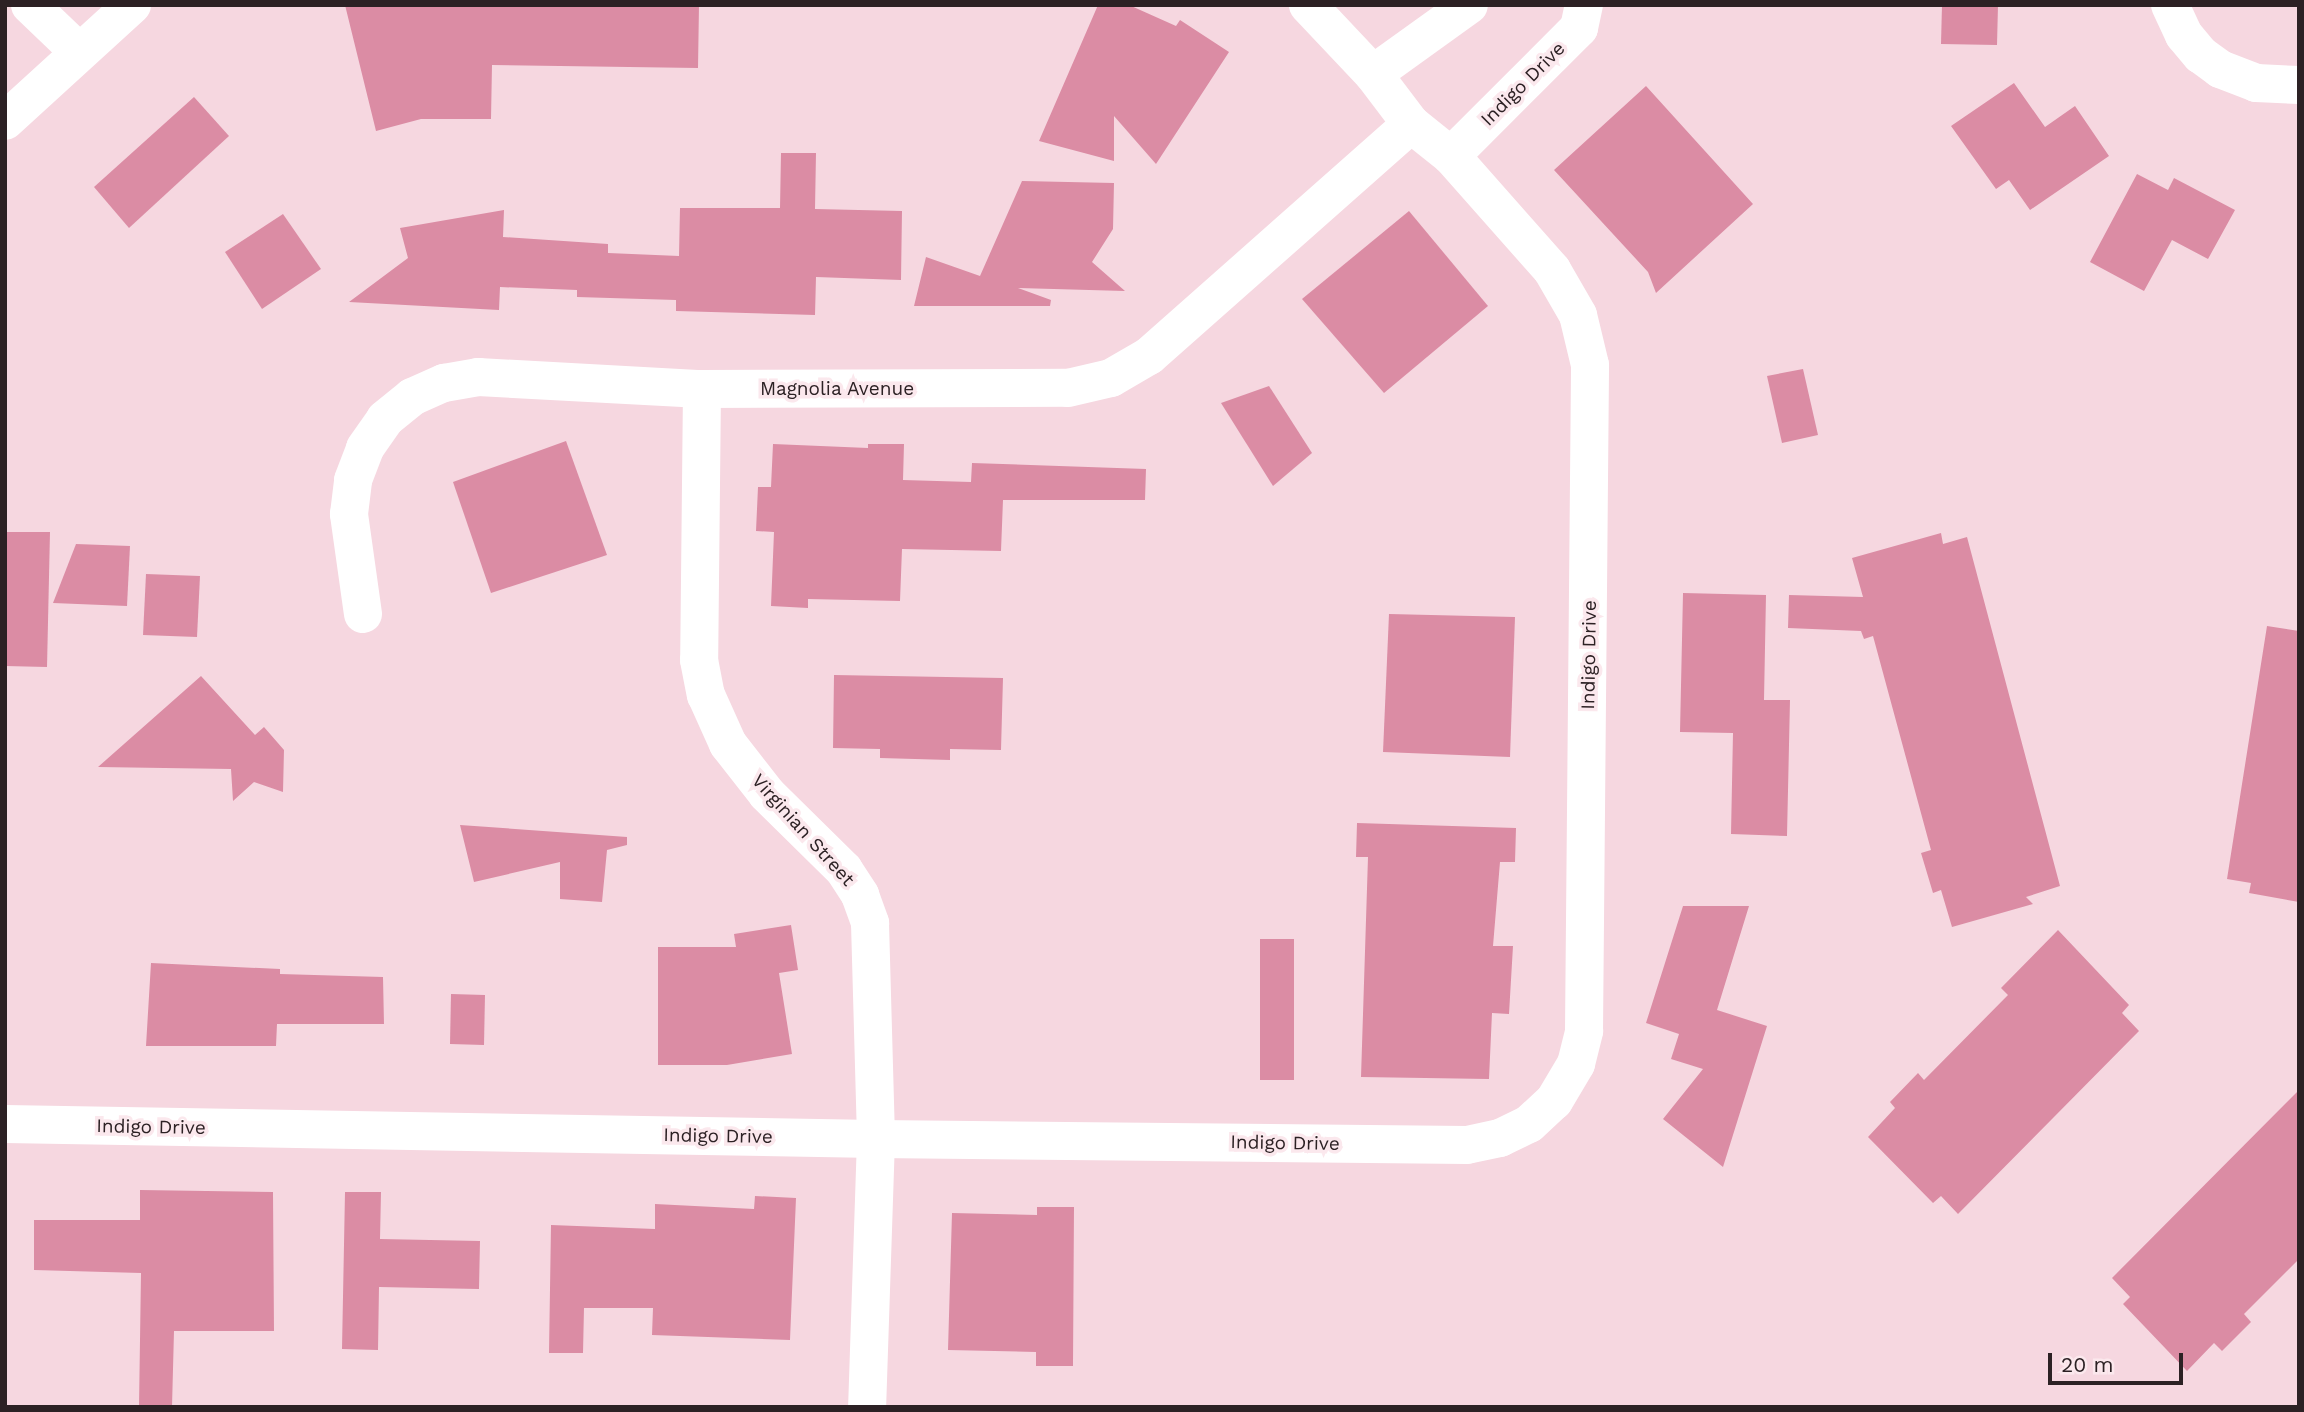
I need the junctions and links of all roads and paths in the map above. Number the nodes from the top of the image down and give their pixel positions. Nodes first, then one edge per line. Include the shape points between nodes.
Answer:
1 (30, 5) edge
2 (132, 5) edge
3 (1308, 5) edge
4 (1469, 5) edge
5 (1584, 5) edge
6 (2170, 5) edge
7 (79, 52) junction
8 (1373, 74) junction
9 (2299, 85) edge
10 (5, 121) edge
11 (1410, 124) junction
12 (1451, 156) junction
13 (702, 389) junction
14 (363, 614) dead end
15 (5, 1124) edge
16 (876, 1139) junction
17 (867, 1407) edge

1 - 7 street
2 - 7 street
3 - 8 street, Indigo Drive
4 - 8 street
5 - 12 street, Indigo Drive via 1579,28
6 - 9 street via 2184,35 2220,69 2256,83
7 - 10 street
8 - 11 street, Indigo Drive
11 - 12 street, Indigo Drive
11 - 13 street, Magnolia Avenue via 1149,356 1111,377 1068,388
12 - 16 street, Indigo Drive via 1552,270 1578,315 1590,365 1584,1031 1576,1064 1554,1101 1529,1124 1500,1138 1467,1145
13 - 14 street, Magnolia Avenue via 478,377 444,383 412,397 385,419 365,447 353,480 349,514
13 - 16 street, Virginian Street via 699,660 706,695 728,744 767,794 844,870 860,895 870,923
15 - 16 street, Indigo Drive
16 - 17 street, Virginian Street

